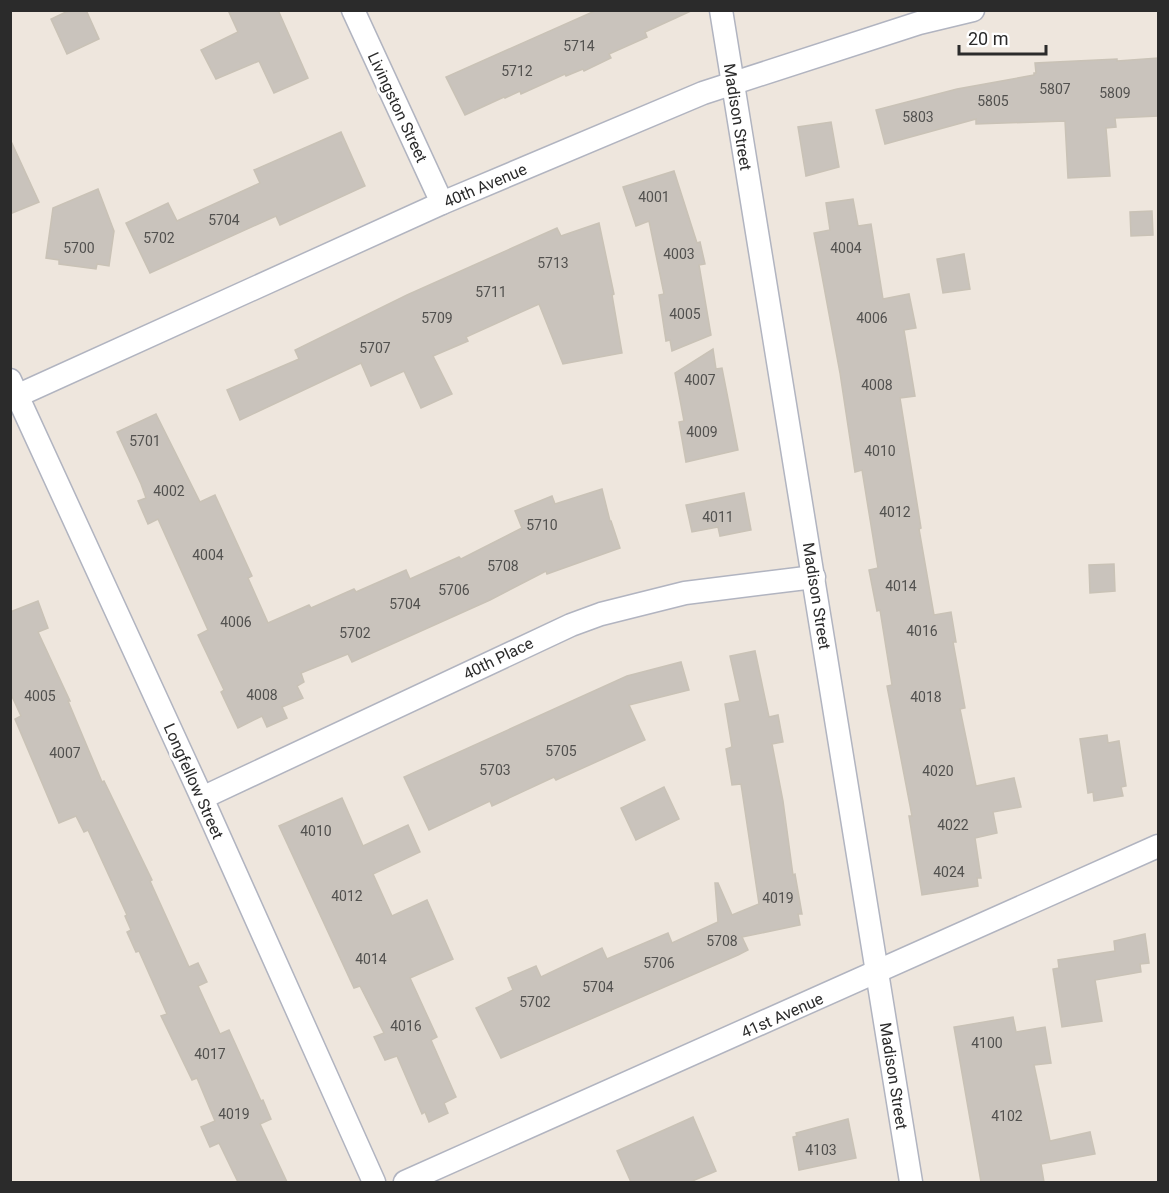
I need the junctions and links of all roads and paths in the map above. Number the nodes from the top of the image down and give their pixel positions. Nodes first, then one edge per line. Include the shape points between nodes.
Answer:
1 (353, 10) edge
2 (721, 10) edge
3 (973, 10) edge
4 (733, 82) junction
5 (442, 203) junction
6 (13, 392) edge
7 (814, 577) junction
8 (202, 798) junction
9 (1158, 846) edge
10 (877, 972) junction
11 (374, 1182) edge
12 (405, 1182) edge
13 (911, 1182) edge

1 - 5 street, Livingston Street
2 - 4 street, Madison Street
3 - 4 street, 40th Avenue via 919,23
4 - 5 street, 40th Avenue
4 - 7 street, Madison Street
5 - 6 street, 40th Avenue
6 - 8 street, Longfellow Street
7 - 8 street, 40th Place via 685,593 570,625
7 - 10 street, Madison Street
8 - 11 street, Longfellow Street
9 - 10 street, 41st Avenue
10 - 12 street, 41st Avenue
10 - 13 street, Madison Street

